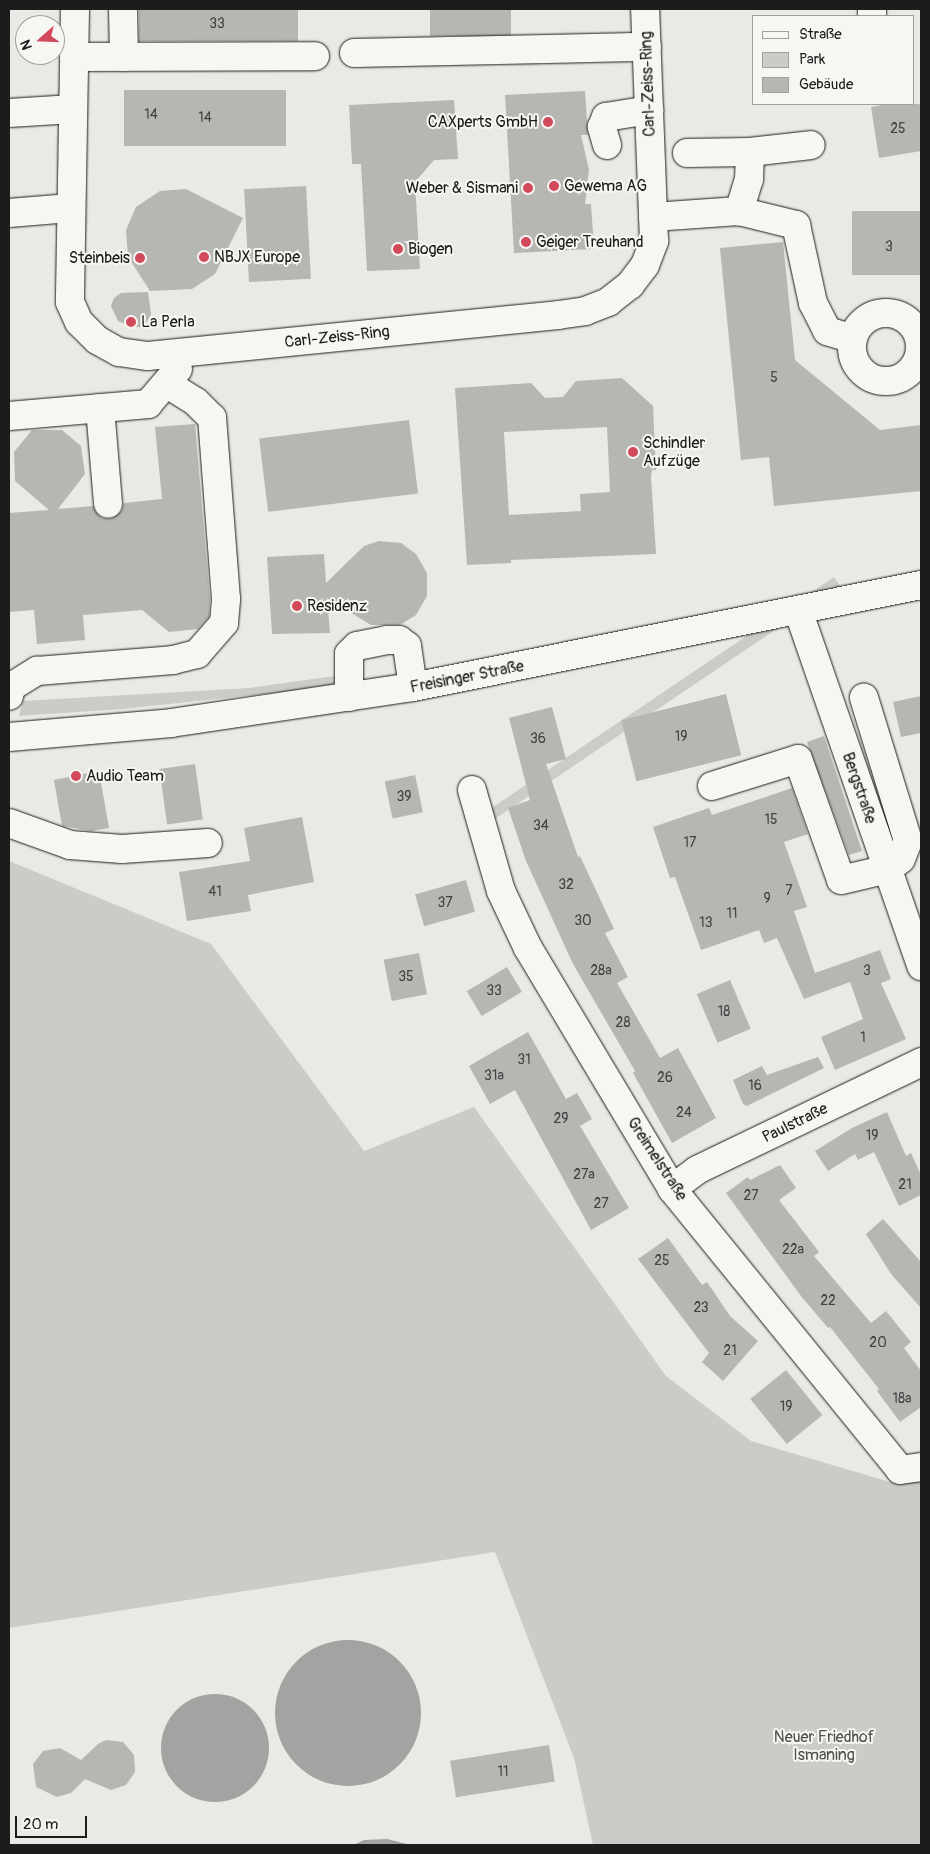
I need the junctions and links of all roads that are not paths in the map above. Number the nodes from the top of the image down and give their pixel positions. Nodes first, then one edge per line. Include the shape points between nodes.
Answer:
1 (76, 9) edge
2 (123, 9) edge
3 (645, 9) edge
4 (647, 47) junction
5 (354, 52) dead end
6 (124, 56) junction
7 (315, 56) dead end
8 (74, 57) junction
9 (73, 109) junction
10 (649, 110) junction
11 (9, 113) edge
12 (607, 145) dead end
13 (811, 145) dead end
14 (750, 152) junction
15 (688, 154) dead end
16 (70, 208) junction
17 (740, 211) junction
18 (9, 213) edge
19 (653, 217) junction
20 (853, 339) junction
21 (920, 343) edge
22 (188, 353) junction
23 (167, 384) junction
24 (100, 408) junction
25 (9, 416) edge
26 (108, 504) dead end
27 (921, 585) edge
28 (798, 610) junction
29 (412, 687) junction
30 (9, 696) edge
31 (349, 697) junction
32 (864, 698) dead end
33 (9, 737) edge
34 (712, 786) dead end
35 (472, 790) dead end
36 (9, 823) edge
37 (208, 843) dead end
38 (888, 869) junction
39 (921, 966) edge
40 (921, 1062) edge
41 (672, 1189) junction
42 (921, 1467) edge

1 - 8 street, Carl-Zeiss-Ring
2 - 6 street
3 - 4 street, Carl-Zeiss-Ring
4 - 5 street
4 - 10 street, Carl-Zeiss-Ring
6 - 7 street
6 - 8 street
8 - 9 street, Carl-Zeiss-Ring
9 - 11 street
9 - 16 street, Carl-Zeiss-Ring
10 - 12 street via 606,117 602,127
10 - 19 street, Carl-Zeiss-Ring
13 - 14 street
14 - 15 street
14 - 17 street via 749,179
16 - 18 street
16 - 22 street, Carl-Zeiss-Ring via 69,294 79,322 96,340 119,352 148,356
17 - 19 street
17 - 20 street via 796,225 813,303 827,331
19 - 22 street, Carl-Zeiss-Ring via 654,241 645,265 634,280 608,302 584,311
20 - 21 street via 866,320 888,314 909,323
20 - 21 street via 854,360 860,369 878,381 900,379 916,364
22 - 23 street
23 - 24 street via 148,404
23 - 30 street via 196,402 212,418 226,599 224,623 197,654 173,660 37,671 11,687
24 - 25 street
24 - 26 street
27 - 28 street, Freisinger Straße
28 - 29 street, Freisinger Straße
28 - 38 street, Bergstraße
29 - 31 street, Freisinger Straße
29 - 31 street via 407,646 399,640 387,640 356,646 349,654
31 - 33 street, Freisinger Straße via 171,723
32 - 38 street via 908,841 900,859
34 - 38 street via 798,759 841,880
35 - 41 street, Greimelstraße via 501,891 528,948
36 - 37 street via 70,845 122,849
38 - 39 street, Bergstraße
40 - 41 street, Paulstraße via 697,1170
41 - 42 street, Greimelstraße via 900,1470

